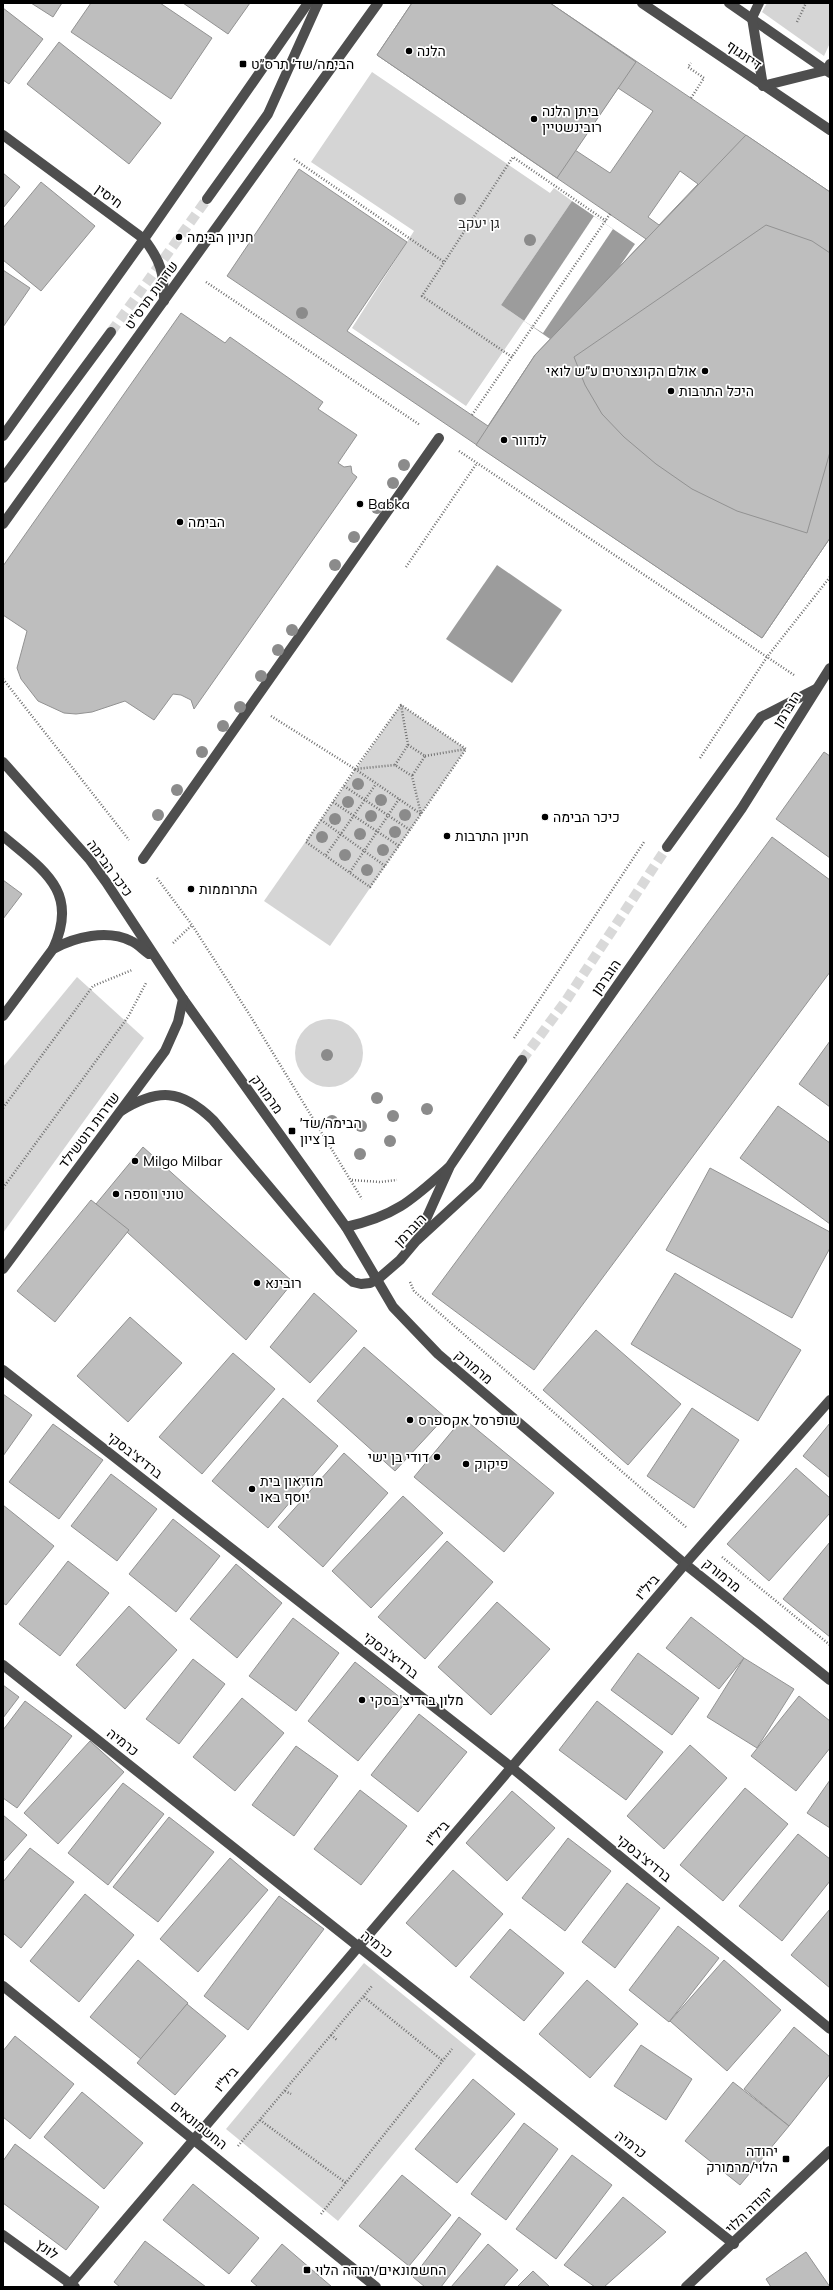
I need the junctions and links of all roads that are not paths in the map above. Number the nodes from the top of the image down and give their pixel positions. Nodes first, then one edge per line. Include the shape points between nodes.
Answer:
1 (308, 3) edge
2 (318, 3) edge
3 (378, 3) edge
4 (642, 3) edge
5 (729, 3) edge
6 (759, 3) edge
7 (752, 18) junction
8 (829, 69) edge
9 (763, 86) junction
10 (830, 130) edge
11 (3, 135) edge
12 (206, 200) tunnel mouth
13 (144, 239) junction
14 (164, 301) junction
15 (110, 332) tunnel mouth
16 (3, 436) edge
17 (438, 438) road end
18 (3, 478) edge
19 (3, 524) edge
20 (830, 668) edge
21 (816, 689) junction
22 (3, 762) edge
23 (3, 836) edge
24 (667, 847) tunnel mouth
25 (143, 859) road end
26 (53, 949) junction
27 (156, 961) junction
28 (183, 999) junction
29 (3, 1016) edge
30 (522, 1060) tunnel mouth
31 (121, 1111) junction
32 (450, 1166) junction
33 (346, 1227) junction
34 (416, 1241) junction
35 (3, 1269) edge
36 (378, 1279) junction
37 (3, 1370) edge
38 (830, 1400) edge
39 (685, 1564) junction
40 (3, 1665) edge
41 (830, 1680) edge
42 (511, 1767) junction
43 (358, 1946) junction
44 (3, 1986) edge
45 (830, 2029) edge
46 (193, 2138) junction
47 (830, 2151) edge
48 (3, 2234) edge
49 (734, 2244) junction
50 (71, 2286) edge
51 (376, 2287) edge
52 (686, 2287) edge

1 - 13 street
2 - 12 street via 268,114
3 - 14 street, שדרות תרס"ט
4 - 9 street, דיזנגוף
5 - 7 street
6 - 7 street
7 - 8 street
7 - 9 street
8 - 9 street
9 - 10 street, דיזנגוף
11 - 13 street, חיסין
13 - 14 street, חיסין via 163,270
13 - 16 street
14 - 19 street, שדרות תרס"ט
15 - 18 street
17 - 25 street
20 - 21 street, הוברמן
21 - 24 street via 761,716
21 - 34 street, הוברמן via 742,808 477,1185
22 - 27 street, כיכר הבימה via 90,860
23 - 26 street via 44,871 58,890 64,912
26 - 27 street via 65,942 85,937 113,936 131,941
26 - 29 street
27 - 28 street, כיכר הבימה
28 - 31 street, שדרות רוטשילד via 178,1022 168,1046
28 - 33 street, מרמורק
30 - 32 street
31 - 35 street, שדרות רוטשילד
31 - 36 street via 144,1098 164,1094 182,1098 202,1110 340,1271 361,1284
32 - 33 street via 413,1199 393,1212 373,1221
32 - 34 street
33 - 36 street, מרמורק
34 - 36 street, הוברמן via 400,1260
36 - 39 street, מרמורק via 393,1307 438,1354
37 - 42 street, ברדיצ'בסקי
38 - 39 street, ביל"ו
39 - 41 street, מרמורק
39 - 42 street, ביל"ו
40 - 43 street, כרמיה
42 - 43 street, ביל"ו
42 - 45 street, ברדיצ'בסקי
43 - 46 street, ביל"ו
43 - 49 street, כרמיה
44 - 46 street, החשמונאים
46 - 50 street, ביל"ו
46 - 51 street, החשמונאים
47 - 49 street, יהודה הלוי
48 - 50 street, לונץ
49 - 52 street, יהודה הלוי

